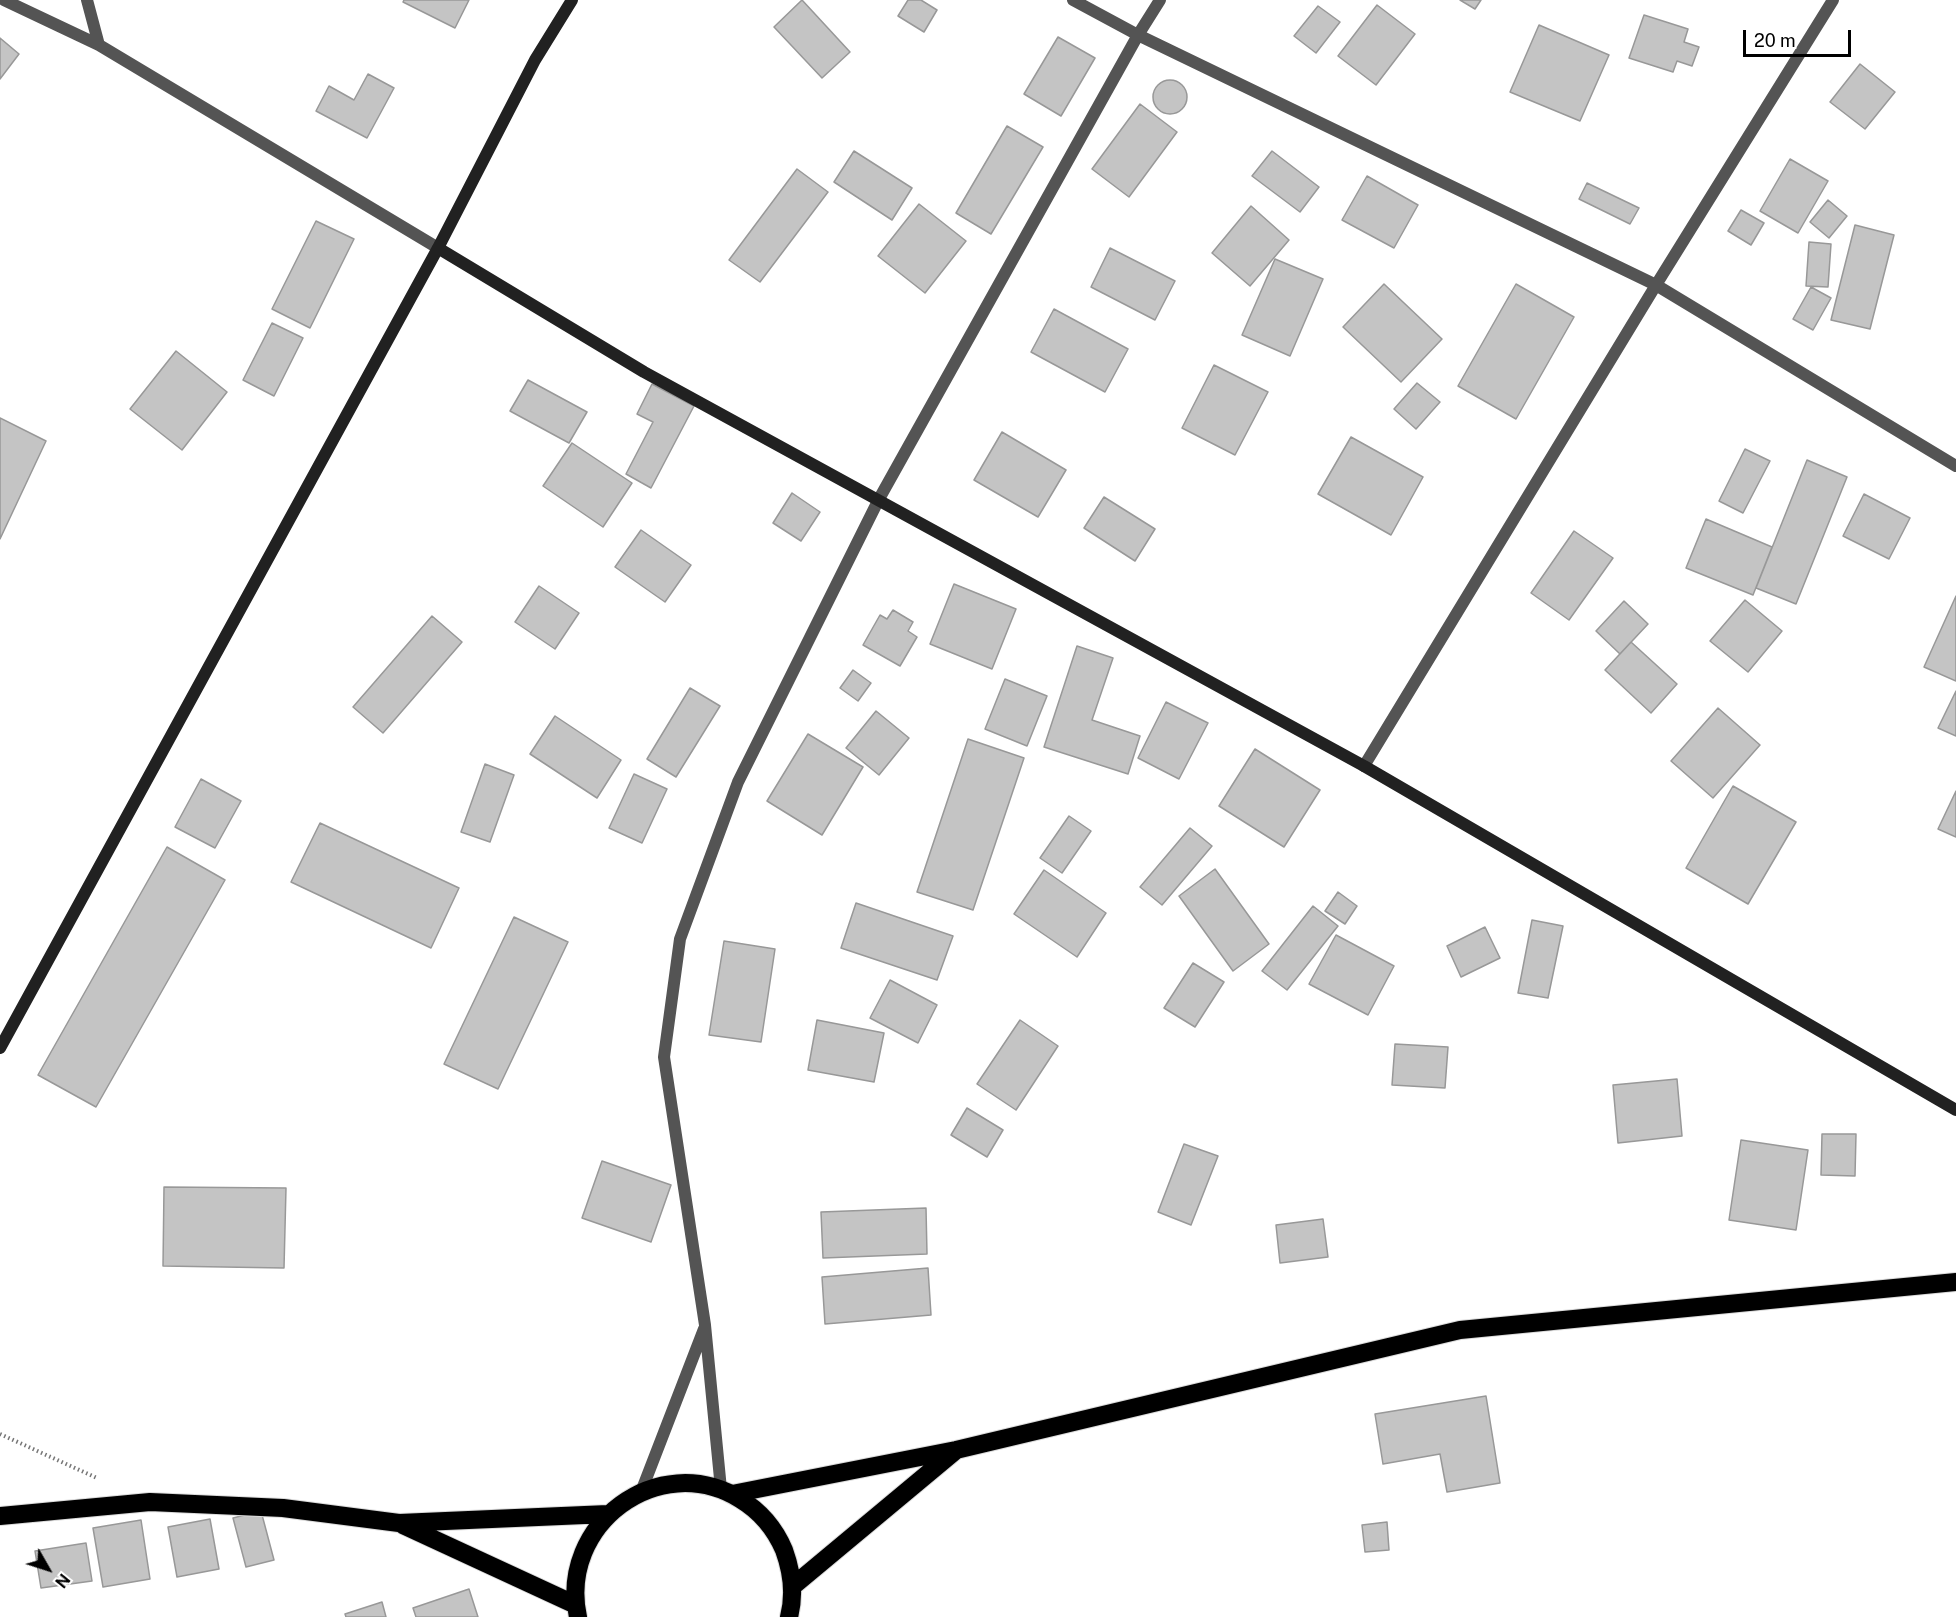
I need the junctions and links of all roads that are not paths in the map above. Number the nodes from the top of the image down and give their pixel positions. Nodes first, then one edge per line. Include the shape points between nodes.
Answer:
1 (4, 0) edge
2 (87, 0) edge
3 (572, 0) edge
4 (1073, 0) edge
5 (1160, 0) edge
6 (1833, 0) edge
7 (1138, 36) junction
8 (99, 45) junction
9 (438, 248) junction
10 (1656, 285) junction
11 (1956, 466) edge
12 (879, 499) junction
13 (1364, 766) junction
14 (0, 1048) edge
15 (1956, 1110) edge
16 (1956, 1282) edge
17 (705, 1325) junction
18 (956, 1450) junction
19 (641, 1492) junction
20 (727, 1492) junction
21 (608, 1514) junction
22 (0, 1516) edge
23 (399, 1523) junction
24 (793, 1586) junction
25 (577, 1611) edge
26 (789, 1617) edge

1 - 8 street
2 - 8 street
3 - 9 street via 535,60
4 - 7 street
5 - 7 street
6 - 10 street
7 - 10 street
7 - 12 street
8 - 9 street
9 - 12 street via 644,372
9 - 14 street
10 - 11 street
10 - 13 street
12 - 13 street
12 - 17 street via 738,782 680,939 663,1057
13 - 15 street
16 - 18 highway via 1460,1330
17 - 19 street
17 - 20 street
18 - 20 highway
18 - 24 highway
19 - 20 highway via 668,1484 695,1484
19 - 21 highway
20 - 24 highway via 752,1506 768,1522 789,1563
21 - 23 highway
21 - 25 highway via 588,1541 577,1572
22 - 23 highway via 150,1502 283,1508
23 - 25 highway
24 - 26 highway

